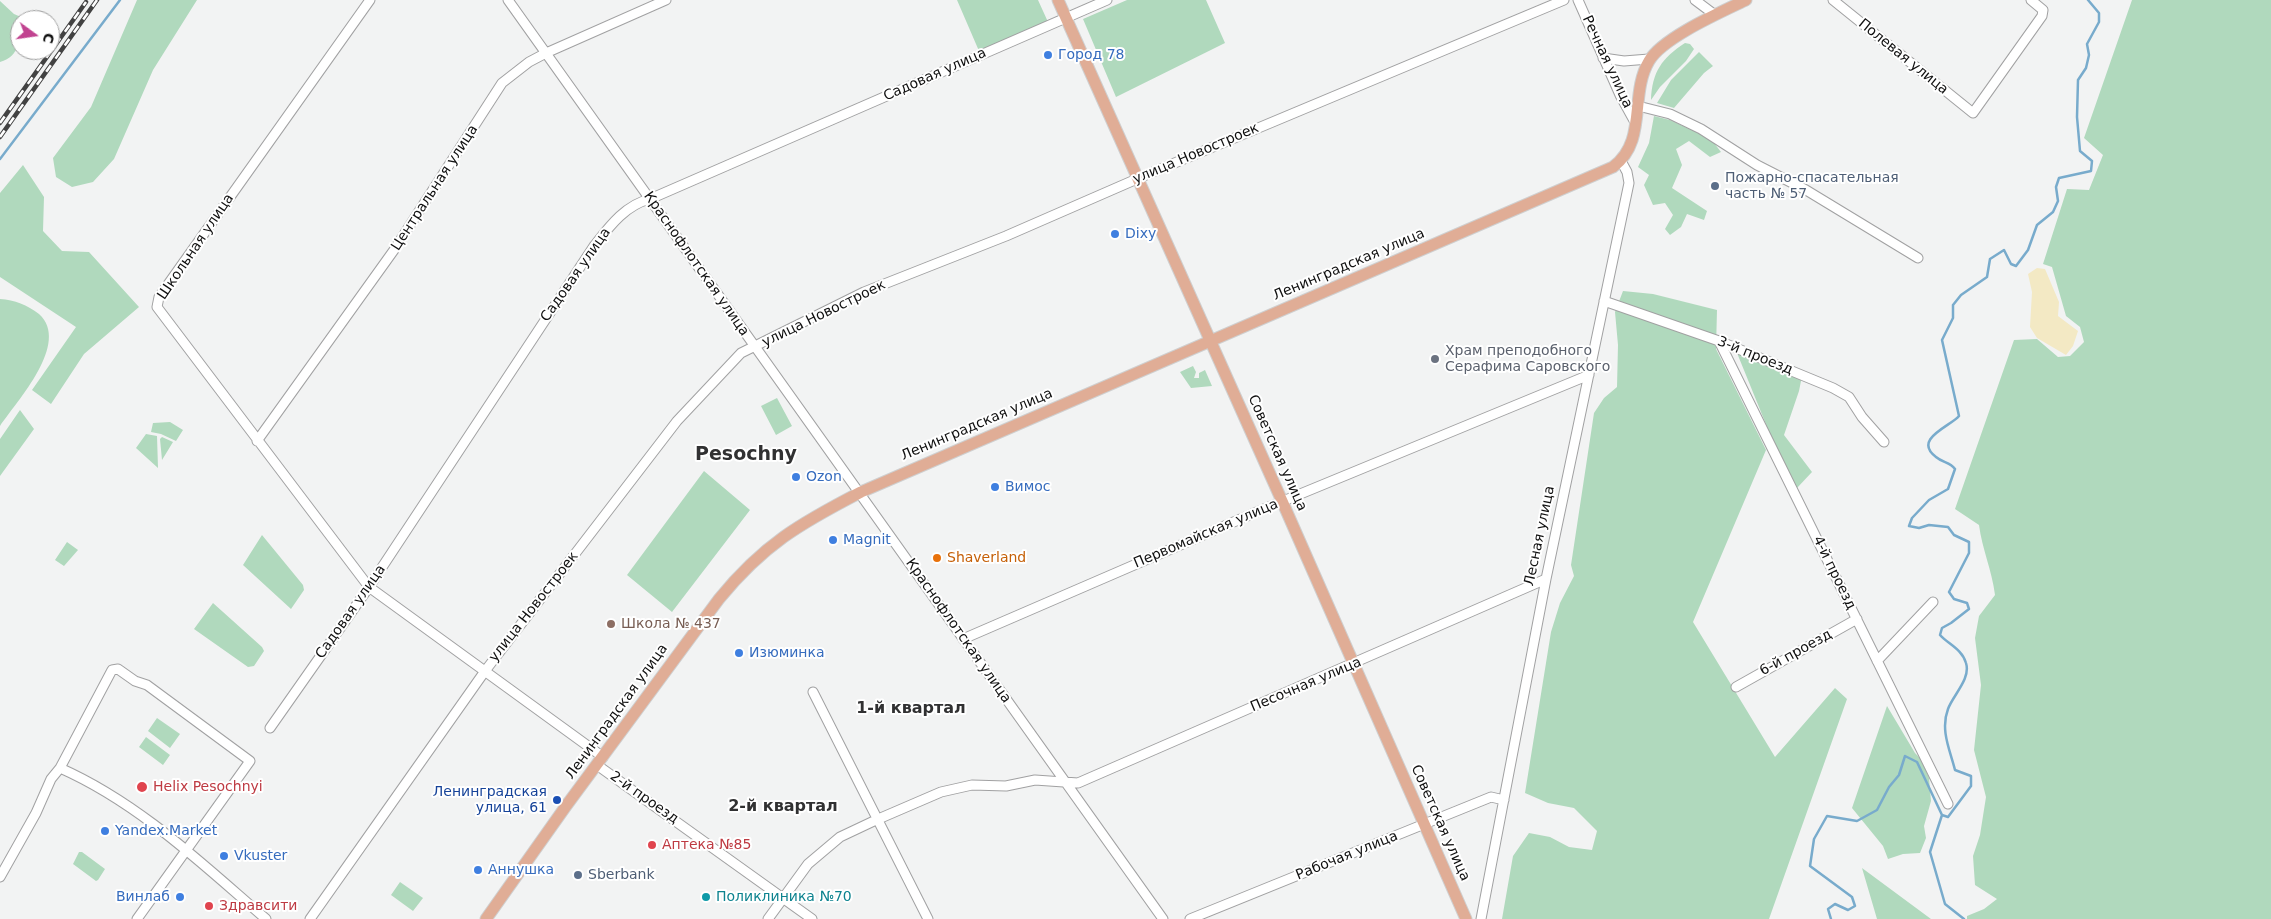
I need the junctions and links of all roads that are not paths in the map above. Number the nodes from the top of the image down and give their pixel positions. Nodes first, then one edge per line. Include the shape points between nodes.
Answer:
1 (370, 0) edge
2 (508, 0) edge
3 (666, 0) edge
4 (1058, 0) edge
5 (1107, 0) edge
6 (1564, 0) edge
7 (1578, 0) edge
8 (1695, 0) edge
9 (1746, 0) edge
10 (1833, 0) edge
11 (2031, 0) edge
12 (1715, 15) junction
13 (1066, 18) junction
14 (546, 53) junction
15 (1603, 58) junction
16 (1649, 59) junction
17 (1638, 106) junction
18 (1636, 124) junction
19 (1621, 160) junction
20 (1138, 178) junction
21 (650, 199) junction
22 (1918, 258) dead end
23 (1604, 301) junction
24 (1211, 341) junction
25 (1719, 341) junction
26 (755, 347) junction
27 (1589, 375) junction
28 (257, 440) junction
29 (1884, 442) dead end
30 (861, 492) junction
31 (1282, 501) junction
32 (1546, 579) junction
33 (368, 587) junction
34 (1933, 602) dead end
35 (1857, 619) junction
36 (963, 639) junction
37 (1877, 661) junction
38 (1352, 665) junction
39 (485, 671) junction
40 (1736, 687) dead end
41 (813, 692) dead end
42 (270, 728) dead end
43 (600, 761) junction
44 (60, 768) junction
45 (1064, 781) junction
46 (1504, 800) junction
47 (1948, 804) dead end
48 (876, 820) junction
49 (1425, 824) junction
50 (186, 850) junction
51 (0, 877) edge
52 (784, 898) junction
53 (137, 919) edge
54 (266, 919) edge
55 (310, 919) edge
56 (486, 919) edge
57 (768, 919) edge
58 (812, 919) edge
59 (928, 919) edge
60 (1163, 919) edge
61 (1190, 919) edge
62 (1466, 919) edge
63 (1481, 919) edge

1 - 28 street, Школьная улица via 159,298 157,307
2 - 14 street, Краснофлотская улица
3 - 14 street, Центральная улица
4 - 13 main road, Советская улица
5 - 13 street, Садовая улица
6 - 20 street, улица Новостроек
7 - 15 street, Речная улица
8 - 12 street
9 - 12 main road
10 - 11 street, Полевая улица via 1973,113 2042,16 2043,10
12 - 16 main road via 1670,41
13 - 20 main road, Советская улица
13 - 21 street, Садовая улица
14 - 21 street, Краснофлотская улица
14 - 28 street, Центральная улица via 502,83 394,250
15 - 16 street via 1624,61
15 - 18 street, Речная улица
16 - 17 main road via 1639,89
17 - 18 main road
17 - 22 street, Речная улица via 1670,114 1701,130
18 - 19 main road, Ленинградская улица via 1628,150
19 - 23 street, Лесная улица via 1629,184
19 - 24 main road, Ленинградская улица via 1599,173
20 - 24 main road, Советская улица
20 - 26 street, улица Новостроек via 1006,236 864,292
21 - 26 street, Краснофлотская улица
21 - 33 street, Садовая улица via 638,202 624,213 594,246
23 - 25 street, 3-й проезд
23 - 27 street, Лесная улица
24 - 30 main road, Ленинградская улица
24 - 31 main road, Советская улица
25 - 29 street, 3-й проезд via 1850,397
25 - 35 street, 4-й проезд
26 - 30 street, Краснофлотская улица
26 - 39 street, улица Новостроек via 741,353 677,422
27 - 31 street, Первомайская улица
27 - 32 street, Лесная улица
28 - 33 street, Школьная улица
30 - 36 street, Краснофлотская улица
30 - 43 main road, Ленинградская улица via 783,535 739,574
31 - 36 street, Первомайская улица
31 - 38 main road, Советская улица
32 - 38 street, Песочная улица
32 - 46 street, Лесная улица
33 - 39 street, Школьная улица
33 - 42 street, Садовая улица
34 - 37 street
35 - 37 street, 4-й проезд
35 - 40 street, 6-й проезд
36 - 45 street, Краснофлотская улица
37 - 47 street, 4-й проезд
38 - 45 street, Песочная улица via 1078,783
38 - 49 main road, Советская улица
39 - 43 street, 2-й проезд
39 - 55 street, улица Новостроек
41 - 48 street
43 - 52 street, 2-й проезд
43 - 56 main road, Ленинградская улица
44 - 50 street via 122,801
44 - 50 street via 98,694 115,669 147,685 250,761
44 - 51 street via 51,779
45 - 48 street, Песочная улица via 972,785 941,792
45 - 60 street, Краснофлотская улица
46 - 49 street, Рабочая улица via 1490,797
46 - 63 street, Лесная улица
48 - 52 street, Песочная улица via 840,837 808,864
48 - 59 street
49 - 61 street, Рабочая улица
49 - 62 main road, Советская улица
50 - 53 street
50 - 54 street
52 - 57 street, Песочная улица
52 - 58 street, 2-й проезд

